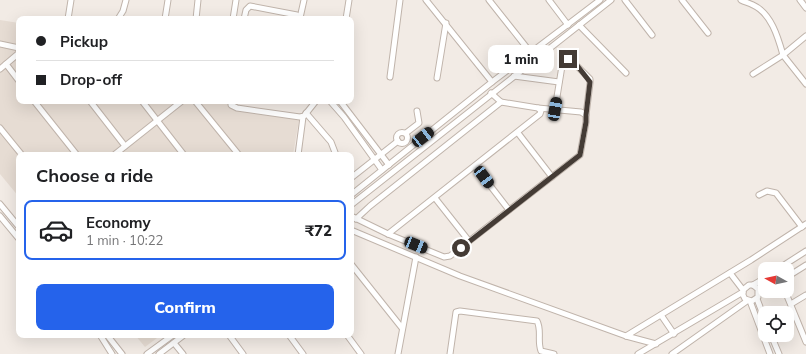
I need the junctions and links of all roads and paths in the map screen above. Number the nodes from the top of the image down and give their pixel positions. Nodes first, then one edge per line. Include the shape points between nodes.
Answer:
1 (71, 0) edge
2 (126, 0) edge
3 (168, 0) edge
4 (198, 0) edge
5 (236, 0) edge
6 (304, 0) edge
7 (350, 0) edge
8 (400, 0) edge
9 (426, 0) edge
10 (489, 0) edge
11 (548, 0) edge
12 (600, 0) edge
13 (611, 0) edge
14 (625, 0) edge
15 (682, 0) edge
16 (741, 0) edge
17 (800, 0) edge
18 (806, 8) edge
19 (122, 13) junction
20 (68, 16) edge
21 (120, 16) edge
22 (124, 16) edge
23 (165, 16) edge
24 (196, 16) edge
25 (233, 16) edge
26 (245, 16) edge
27 (298, 16) edge
28 (300, 16) edge
29 (347, 16) edge
30 (446, 23) junction
31 (568, 25) junction
32 (579, 25) junction
33 (708, 33) dead end
34 (652, 35) dead end
35 (806, 36) edge
36 (0, 44) edge
37 (16, 47) edge
38 (531, 53) junction
39 (783, 55) junction
40 (16, 56) edge
41 (6, 64) junction
42 (0, 69) edge
43 (626, 73) dead end
44 (753, 74) dead end
45 (514, 76) junction
46 (16, 77) edge
47 (390, 77) dead end
48 (437, 78) dead end
49 (492, 82) junction
50 (559, 82) junction
51 (806, 84) edge
52 (491, 94) junction
53 (470, 100) junction
54 (501, 102) junction
55 (36, 104) edge
56 (92, 104) edge
57 (144, 104) edge
58 (178, 104) edge
59 (197, 104) edge
60 (231, 104) edge
61 (313, 104) edge
62 (333, 104) edge
63 (342, 104) edge
64 (474, 106) junction
65 (538, 108) junction
66 (555, 109) junction
67 (417, 111) dead end
68 (304, 115) junction
69 (586, 115) junction
70 (156, 121) junction
71 (0, 128) edge
72 (518, 133) junction
73 (406, 134) junction
74 (398, 141) junction
75 (125, 146) junction
76 (20, 152) edge
77 (75, 152) edge
78 (118, 152) edge
79 (182, 152) edge
80 (237, 152) edge
81 (298, 152) edge
82 (335, 152) edge
83 (382, 155) junction
84 (374, 160) junction
85 (389, 165) junction
86 (476, 166) junction
87 (382, 170) junction
88 (354, 176) edge
89 (552, 177) junction
90 (362, 186) junction
91 (368, 191) junction
92 (354, 193) edge
93 (759, 195) dead end
94 (435, 198) junction
95 (354, 203) edge
96 (0, 204) edge
97 (509, 210) junction
98 (0, 216) edge
99 (356, 219) joint
100 (16, 223) edge
101 (804, 225) edge
102 (354, 231) edge
103 (16, 232) edge
104 (388, 234) junction
105 (469, 241) junction
106 (806, 251) edge
107 (416, 257) junction
108 (789, 262) edge
109 (806, 265) edge
110 (354, 268) edge
111 (730, 273) junction
112 (794, 273) edge
113 (758, 282) edge
114 (753, 285) junction
115 (758, 289) edge
116 (743, 291) junction
117 (806, 295) edge
118 (758, 297) edge
119 (788, 298) edge
120 (748, 301) junction
121 (791, 304) junction
122 (661, 315) junction
123 (402, 328) junction
124 (674, 334) junction
125 (626, 336) junction
126 (102, 338) edge
127 (109, 338) edge
128 (167, 338) edge
129 (180, 338) edge
130 (231, 338) edge
131 (291, 338) edge
132 (349, 338) edge
133 (774, 342) edge
134 (806, 342) edge
135 (174, 343) junction
136 (656, 344) junction
137 (112, 354) edge
138 (122, 354) edge
139 (147, 354) edge
140 (159, 354) edge
141 (183, 354) edge
142 (243, 354) edge
143 (303, 354) edge
144 (361, 354) edge
145 (398, 354) edge
146 (450, 354) edge
147 (554, 354) edge
148 (638, 354) edge
149 (672, 354) edge
150 (770, 354) edge
151 (779, 354) edge

1 - 20 street
2 - 19 street
3 - 23 street
4 - 24 street
5 - 25 street
6 - 28 street
7 - 29 street
8 - 47 street
9 - 30 street
10 - 38 street
11 - 31 street
12 - 31 street
13 - 32 street
14 - 34 street
15 - 33 street
16 - 39 street via 753,5 766,17 775,31
17 - 18 street
19 - 21 street
19 - 22 street
26 - 27 street via 250,6
30 - 48 street
30 - 49 street
31 - 38 street
32 - 43 street
32 - 45 street
35 - 39 street
36 - 37 street
38 - 49 street
39 - 44 street
39 - 51 street
40 - 41 street
41 - 42 street
41 - 46 street
45 - 50 street
45 - 52 street
49 - 53 street
50 - 66 street
50 - 69 street via 564,62 572,59 590,82
52 - 54 street
52 - 64 street
53 - 64 street
53 - 85 street
54 - 65 street
54 - 99 street
55 - 77 street
56 - 75 street
57 - 70 street
58 - 70 street
59 - 80 street
60 - 68 street via 237,108
61 - 68 street
62 - 84 street
63 - 83 street
64 - 91 street
65 - 66 street
65 - 72 street via 541,110 540,114
66 - 69 street
67 - 73 street via 419,122
68 - 81 street
68 - 82 street via 331,142
69 - 89 street via 580,155
70 - 75 street
70 - 79 street
71 - 76 street
72 - 86 street
72 - 89 street
73 - 74 street via 399,133
73 - 74 street via 406,142
74 - 83 street
75 - 78 street
83 - 84 street
83 - 85 street
84 - 87 street
84 - 88 street
85 - 87 street
86 - 94 street
86 - 97 street
87 - 90 street
89 - 97 street
90 - 91 street
90 - 92 street
91 - 95 street
93 - 101 street via 767,191 776,193
94 - 104 street
94 - 105 street
96 - 100 street
97 - 105 street
98 - 103 street
99 - 104 street
101 - 111 street
102 - 107 street
104 - 105 street via 444,257 450,256
106 - 108 street
107 - 123 street
107 - 125 street via 460,276
109 - 112 street
110 - 123 street
111 - 116 street
111 - 122 street
113 - 114 street
114 - 115 street
114 - 116 street via 749,285
116 - 120 street via 743,297
116 - 124 street
117 - 121 street
118 - 120 street
119 - 121 street
120 - 149 street
120 - 150 street
121 - 134 street
122 - 124 street
122 - 125 street
123 - 145 street
124 - 136 street
125 - 136 street
126 - 137 street
127 - 138 street
128 - 139 street
129 - 135 street
130 - 142 street
131 - 143 street
132 - 144 street
133 - 151 street
135 - 140 street
135 - 141 street
136 - 148 street
146 - 147 street via 456,312 460,311 537,321 538,345 541,351

